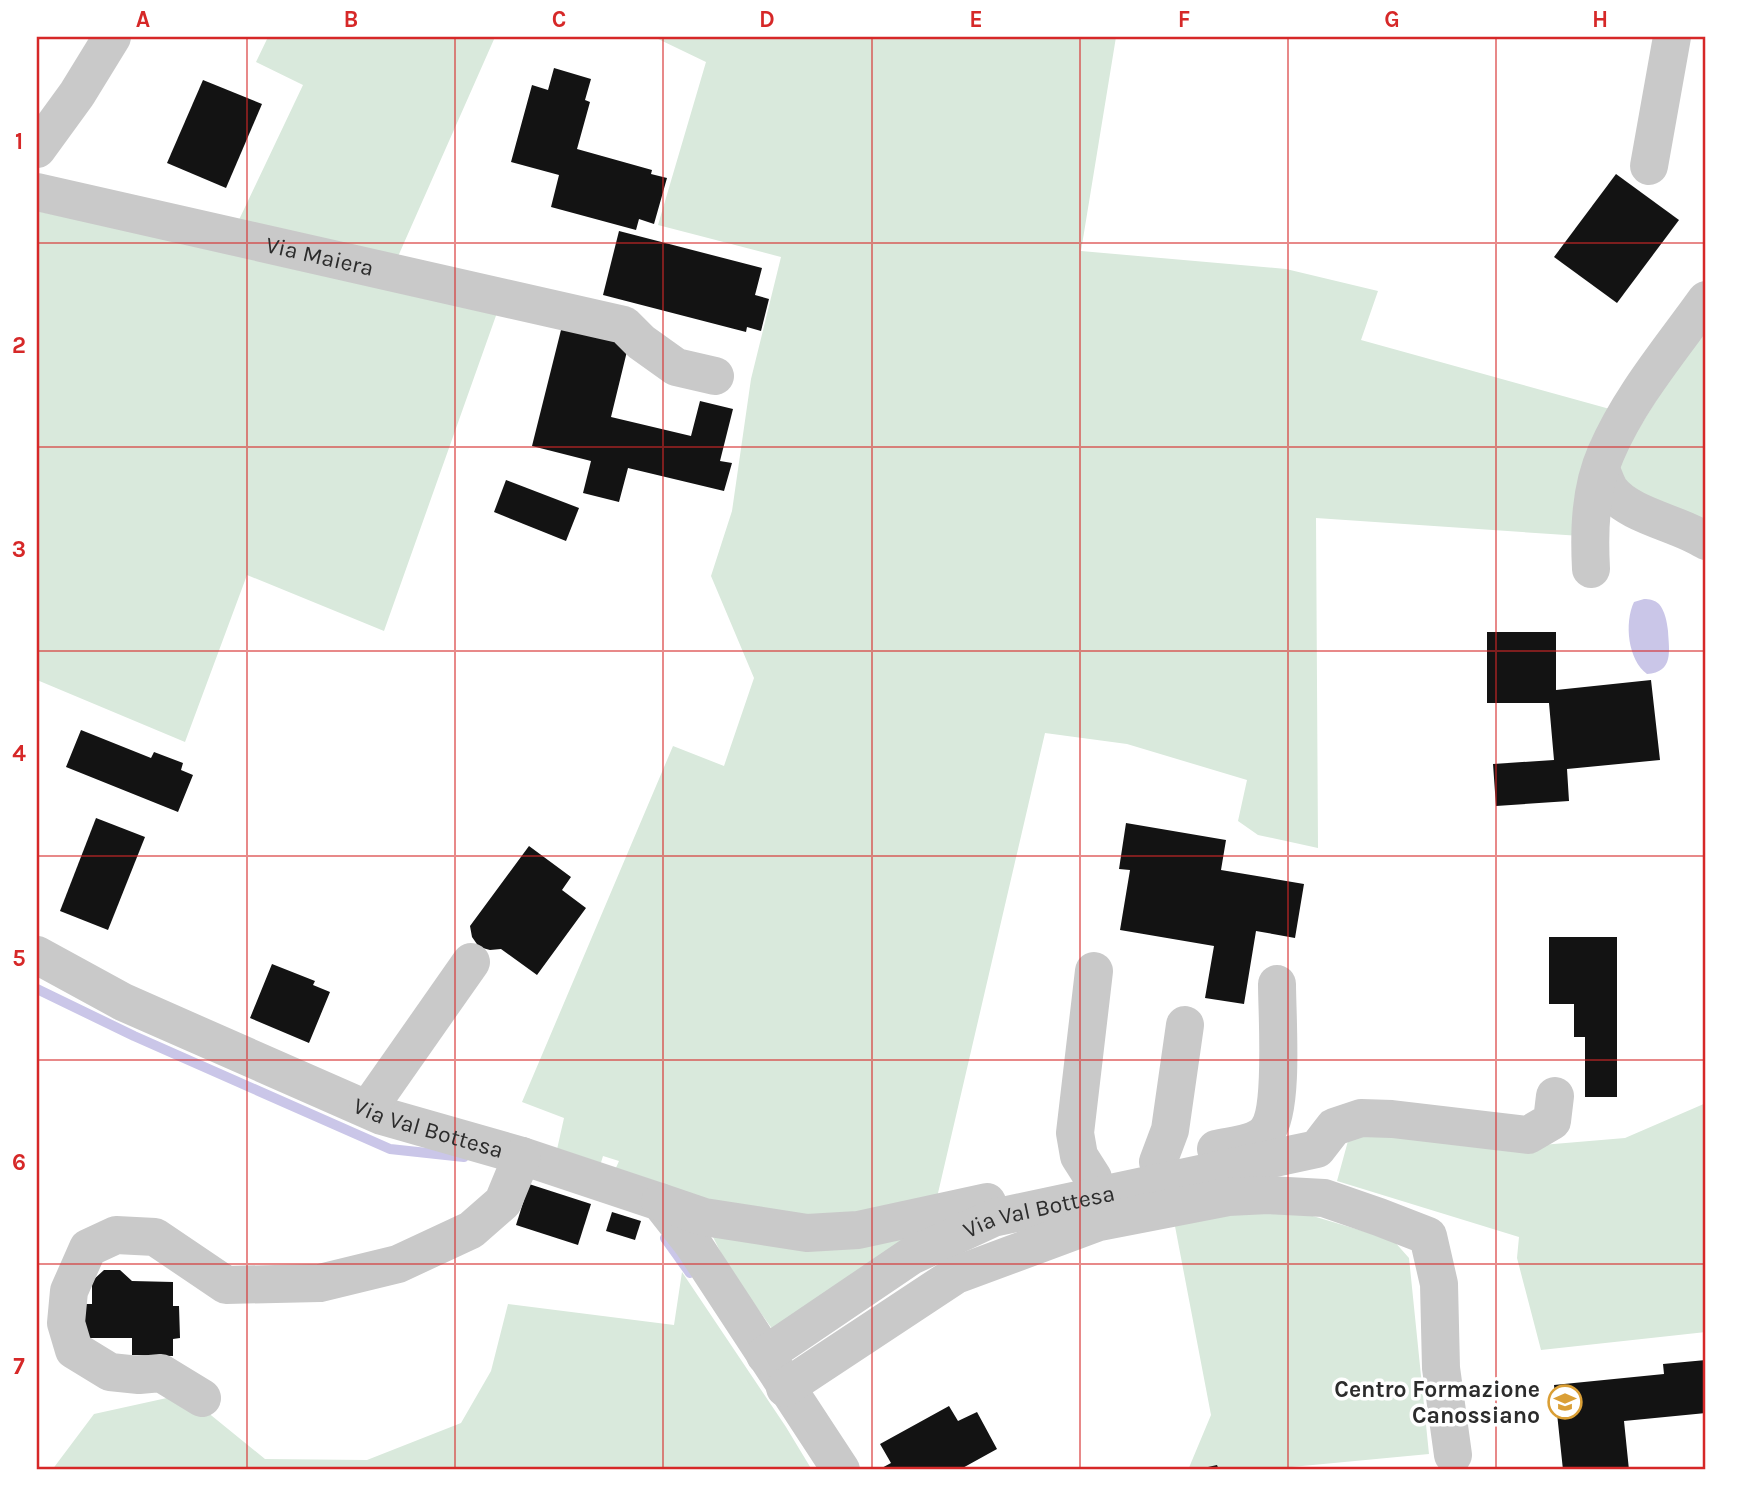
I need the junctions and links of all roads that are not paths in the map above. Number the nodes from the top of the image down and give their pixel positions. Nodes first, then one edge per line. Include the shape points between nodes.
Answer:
1 (112, 37) edge
2 (1672, 37) edge
3 (37, 149) edge
4 (1649, 166) dead end
5 (37, 192) edge
6 (1706, 300) edge
7 (715, 376) dead end
8 (1601, 470) junction
9 (1706, 541) edge
10 (1591, 569) dead end
11 (37, 955) edge
12 (471, 962) dead end
13 (1094, 971) dead end
14 (1277, 984) dead end
15 (1185, 1025) dead end
16 (1555, 1096) dead end
17 (368, 1110) junction
18 (522, 1156) junction
19 (1158, 1162) junction
20 (1093, 1178) junction
21 (660, 1202) junction
22 (765, 1355) junction
23 (785, 1388) junction
24 (202, 1398) dead end
25 (1453, 1455) dead end
26 (841, 1470) edge

1 - 3 street
2 - 4 street
5 - 7 street, Via Maiera via 624,325 676,367
6 - 8 street via 1633,402
8 - 9 street via 1611,491 1640,513 1690,530
8 - 10 street via 1592,506
11 - 17 street, Via Val Bottesa via 123,1002
12 - 17 street
13 - 20 street via 1074,1133 1079,1156
14 - 19 street, Via Val Bottesa via 1277,1101 1268,1130 1256,1140
15 - 19 street via 1170,1130
16 - 22 street, Via Val Bottesa via 1552,1121 1528,1135 1361,1118 1334,1127 1317,1149 993,1218 911,1256
17 - 18 street, Via Val Bottesa
18 - 21 street, Via Val Bottesa
18 - 24 street via 503,1202 471,1230 398,1264 320,1283 226,1285 155,1237 116,1235 88,1248 69,1291 66,1323 74,1350 110,1372 161,1373
19 - 20 street, Via Val Bottesa
20 - 21 street, Via Val Bottesa via 858,1230 807,1233 704,1217
21 - 22 street
22 - 23 street
23 - 25 street via 956,1275 1028,1247 1099,1222 1182,1204 1268,1195 1324,1198 1427,1236 1439,1284 1441,1368
23 - 26 street

